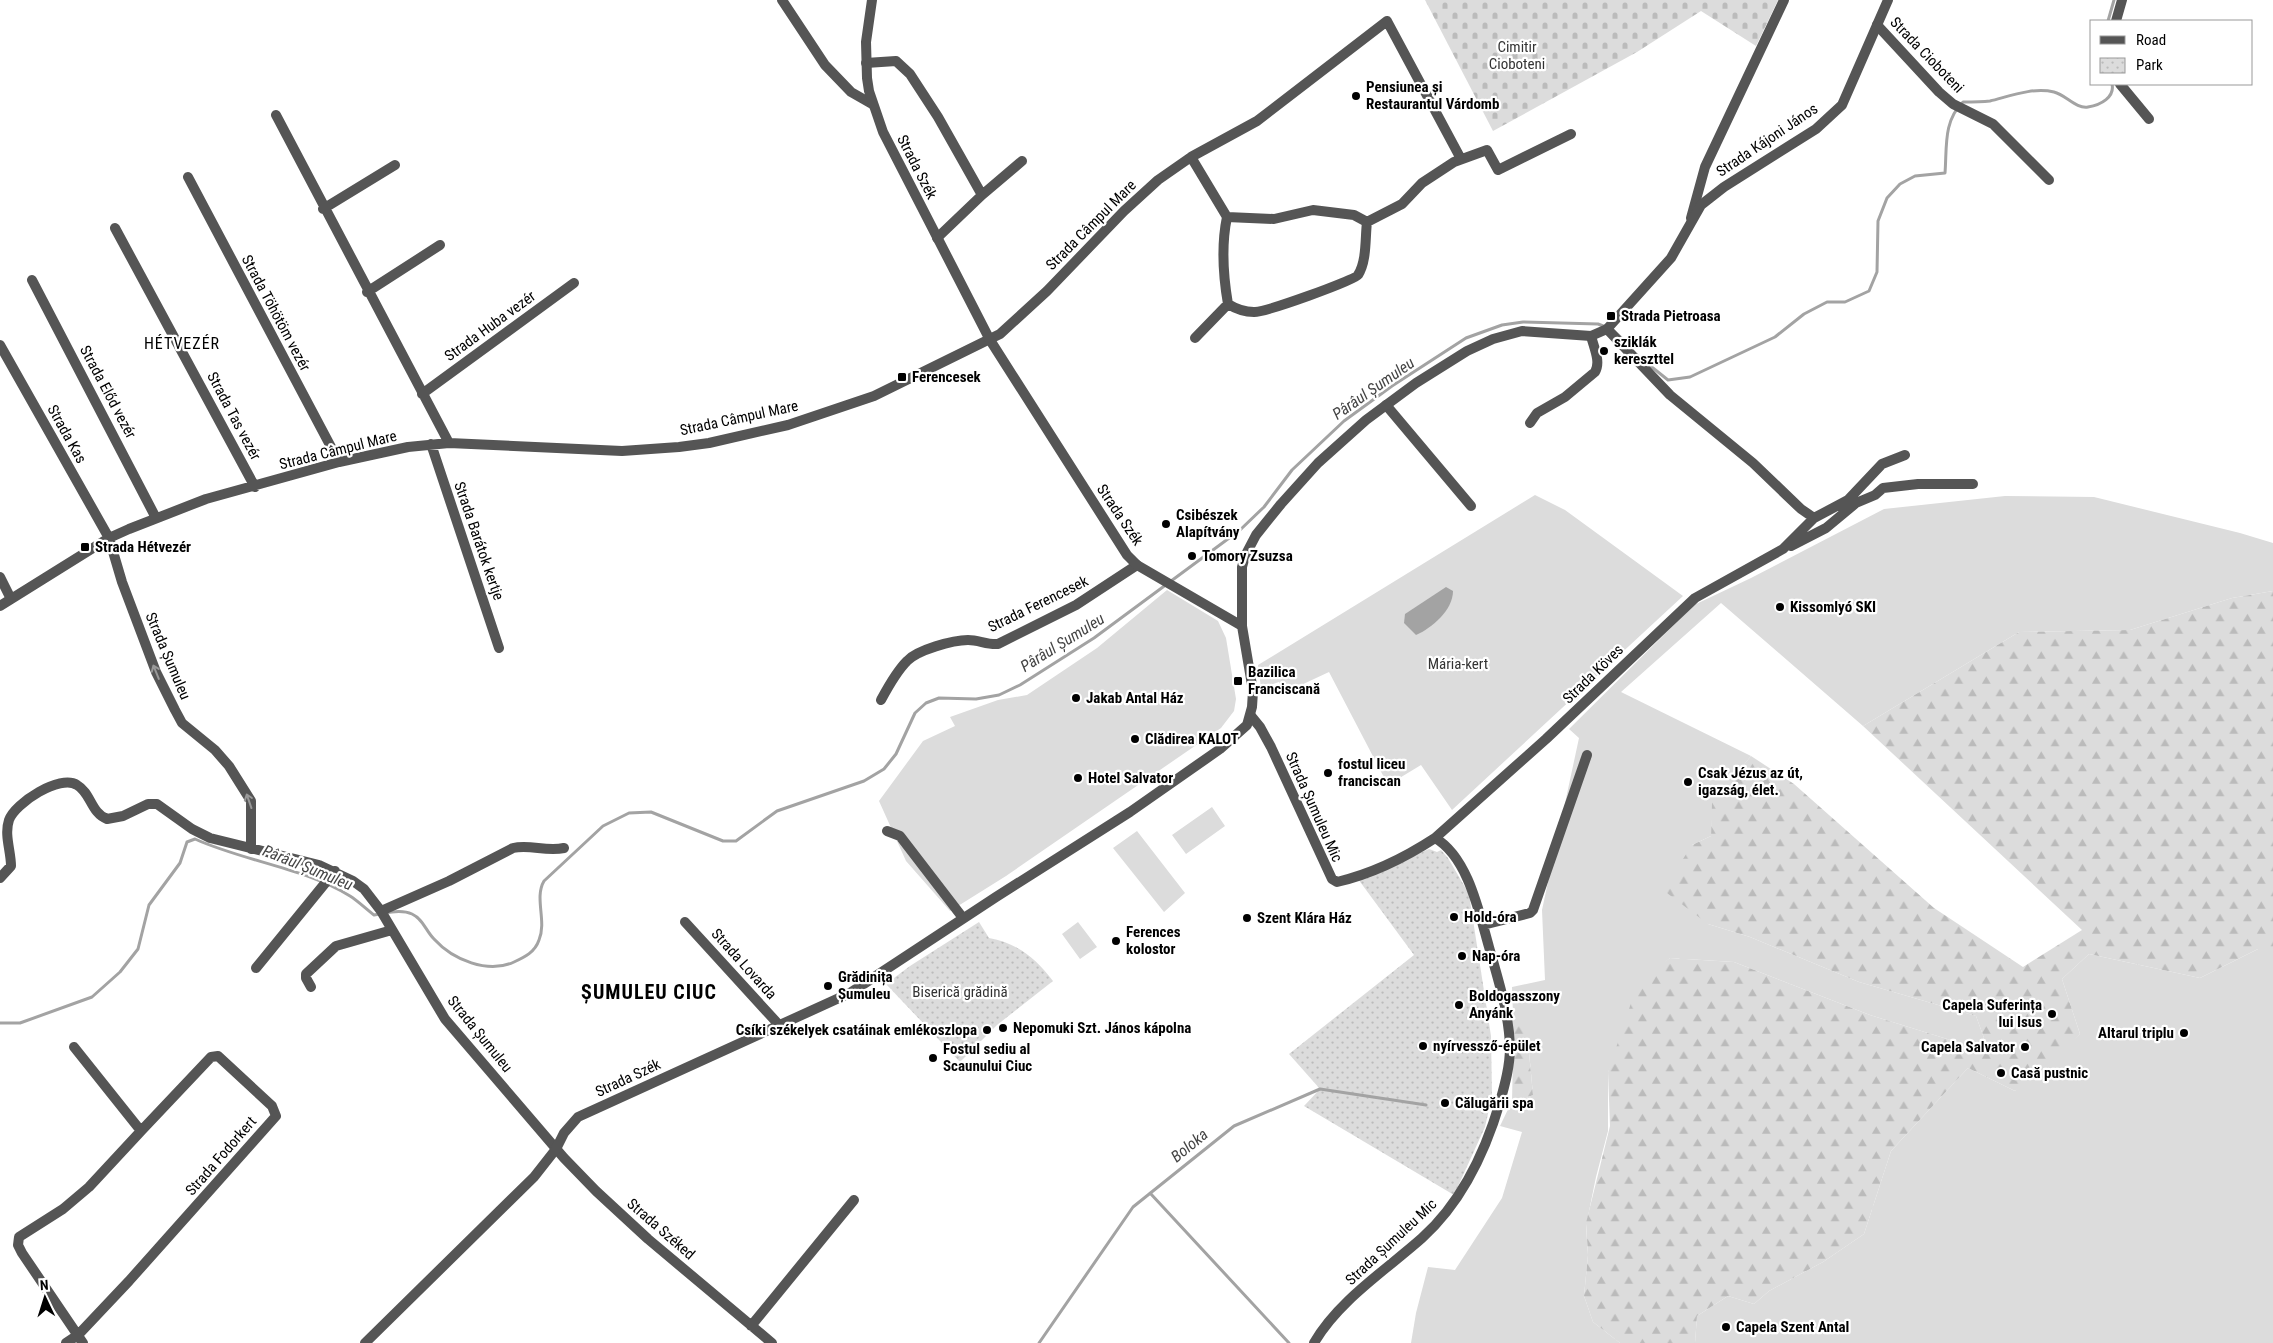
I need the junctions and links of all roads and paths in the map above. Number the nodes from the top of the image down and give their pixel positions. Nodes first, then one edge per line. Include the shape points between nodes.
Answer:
1 (782, 0) edge
2 (872, 0) edge
3 (1784, 0) edge
4 (1888, 0) edge
5 (2122, 0) edge
6 (2116, 20) edge
7 (1877, 25) junction
8 (866, 63) junction
9 (2121, 85) edge
10 (872, 104) junction
11 (276, 114) dead end
12 (2149, 119) dead end
13 (1571, 134) dead end
14 (1191, 157) junction
15 (1461, 159) junction
16 (1022, 160) dead end
17 (395, 165) dead end
18 (188, 177) dead end
19 (2049, 180) dead end
20 (982, 195) junction
21 (323, 208) junction
22 (1227, 217) junction
23 (1692, 218) junction
24 (1367, 222) junction
25 (115, 228) dead end
26 (937, 238) junction
27 (440, 245) dead end
28 (32, 280) dead end
29 (574, 282) dead end
30 (367, 292) junction
31 (1228, 304) junction
32 (1608, 327) junction
33 (1590, 336) junction
34 (1195, 338) dead end
35 (990, 340) junction
36 (0, 345) edge
37 (422, 394) junction
38 (1386, 405) junction
39 (1530, 423) dead end
40 (449, 443) junction
41 (431, 444) junction
42 (1905, 456) dead end
43 (339, 462) junction
44 (1865, 484) junction
45 (1973, 484) dead end
46 (255, 487) junction
47 (1875, 495) junction
48 (1471, 506) dead end
49 (156, 518) junction
50 (1814, 518) junction
51 (109, 538) junction
52 (1783, 550) junction
53 (1137, 565) junction
54 (0, 578) edge
55 (11, 599) junction
56 (0, 606) edge
57 (1242, 626) junction
58 (499, 648) dead end
59 (881, 700) dead end
60 (1251, 716) junction
61 (1587, 754) dead end
62 (887, 831) dead end
63 (1435, 838) junction
64 (564, 848) dead end
65 (251, 849) junction
66 (335, 871) junction
67 (0, 878) edge
68 (381, 911) junction
69 (963, 918) junction
70 (685, 922) dead end
71 (1483, 925) junction
72 (392, 930) junction
73 (256, 968) dead end
74 (311, 987) dead end
75 (780, 1026) junction
76 (74, 1047) dead end
77 (141, 1131) junction
78 (556, 1149) junction
79 (854, 1200) dead end
80 (751, 1326) junction
81 (81, 1339) edge
82 (66, 1343) edge
83 (365, 1343) edge
84 (772, 1343) edge
85 (1314, 1343) edge

1 - 10 street via 825,66 839,82
2 - 8 street, Strada Szék
3 - 23 street, Strada Kájoni János via 1705,167
4 - 7 street, Strada Kájoni János
5 - 6 street
7 - 19 street, Strada Cioboteni via 1953,104 1993,124
7 - 23 street, Strada Kájoni János via 1842,105 1816,129 1712,196
8 - 10 street, Strada Szék
8 - 20 street via 896,61 910,74
9 - 12 street
10 - 26 street, Strada Szék
11 - 21 street
13 - 15 street via 1498,170 1487,150
14 - 15 street, Strada Câmpul Mare via 1256,122 1387,21
14 - 22 street
14 - 35 street, Strada Câmpul Mare via 1158,180 1011,326
15 - 24 street via 1422,184 1402,204
16 - 20 street
17 - 21 street
18 - 43 street, Strada Töhötöm vezér
20 - 26 street
21 - 30 street
22 - 24 street via 1274,219 1313,210 1354,215
22 - 31 street via 1223,256
23 - 32 street, Strada Kájoni János via 1670,258
24 - 31 street via 1362,264 1353,280 1337,283 1282,306 1255,312 1236,309
25 - 46 street, Strada Tas vezér
26 - 35 street, Strada Szék
27 - 30 street
28 - 49 street, Strada Előd vezér
29 - 37 street, Strada Huba vezér
30 - 37 street
31 - 34 street
32 - 33 street, Strada Kájoni János
32 - 50 street via 1676,401
33 - 38 street, Strada Kájoni János via 1522,331 1500,336 1440,368
33 - 39 street via 1597,356 1595,372 1565,398 1537,413
35 - 40 street, Strada Câmpul Mare via 874,396 788,425 709,443 622,451
35 - 53 street, Strada Szék via 1113,536
36 - 51 street, Strada Kas
37 - 40 street
38 - 48 street
38 - 57 street, Strada Kájoni János via 1318,464 1256,535 1242,567
40 - 41 street, Strada Câmpul Mare
41 - 43 street, Strada Câmpul Mare
41 - 58 street, Strada Barátok kertje
42 - 44 street, Strada Köves via 1882,464
43 - 46 street, Strada Câmpul Mare
44 - 47 street
44 - 50 street, Strada Köves via 1848,500
45 - 47 street, Strada Köves via 1897,485 1883,488
46 - 49 street, Strada Câmpul Mare via 206,499
47 - 52 street, Strada Köves via 1856,503 1826,528
49 - 51 street, Strada Câmpul Mare
50 - 52 street, Strada Köves
51 - 55 street, Strada Câmpul Mare
65 -> 51 street, Strada Șumuleu via 251,801 229,766 182,723 171,704 122,582
52 - 63 street, Strada Köves via 1695,598 1546,739
53 - 57 street, Strada Szék
53 - 59 street, Strada Ferencesek via 1076,605 998,644 962,640 915,655 907,661
54 - 55 street
55 - 56 street, Strada Câmpul Mare
57 - 60 street via 1253,691
60 - 63 street, Strada Șumuleu Mic via 1271,747 1332,879 1337,882 1360,876
60 - 69 street, Strada Szék via 1247,725 1220,749 1177,780
61 - 71 street via 1533,910
62 - 69 street via 900,836
63 - 71 street, Strada Șumuleu Mic via 1448,847 1456,860 1473,891
64 - 68 street via 513,848 449,882
65 - 66 street, Strada Șumuleu
65 - 67 street, Strada Șumuleu via 210,838 157,804 148,804 107,819 96,811 78,785 58,783 30,798 10,818 7,829 11,866
66 - 68 street, Strada Șumuleu via 364,889
66 - 73 street
68 - 72 street, Strada Șumuleu
69 - 75 street, Strada Szék via 850,993
70 - 75 street, Strada Lovarda
71 - 85 street, Strada Șumuleu Mic via 1499,984 1510,1045 1508,1074 1485,1146 1471,1176 1440,1219 1346,1304
72 - 74 street via 336,946 306,974
72 - 78 street, Strada Șumuleu via 445,1019
75 - 78 street, Strada Szék via 578,1117
76 - 77 street
77 - 81 street, Strada Fodorkert via 89,1187 63,1209 19,1237 22,1254
77 - 81 street, Strada Fodorkert via 211,1057 218,1056 272,1106 276,1116
78 - 80 street, Strada Széked via 596,1191
78 - 83 street, Strada Szék via 534,1177
79 - 80 street
80 - 84 street, Strada Széked
81 - 82 street, Strada Fodorkert

